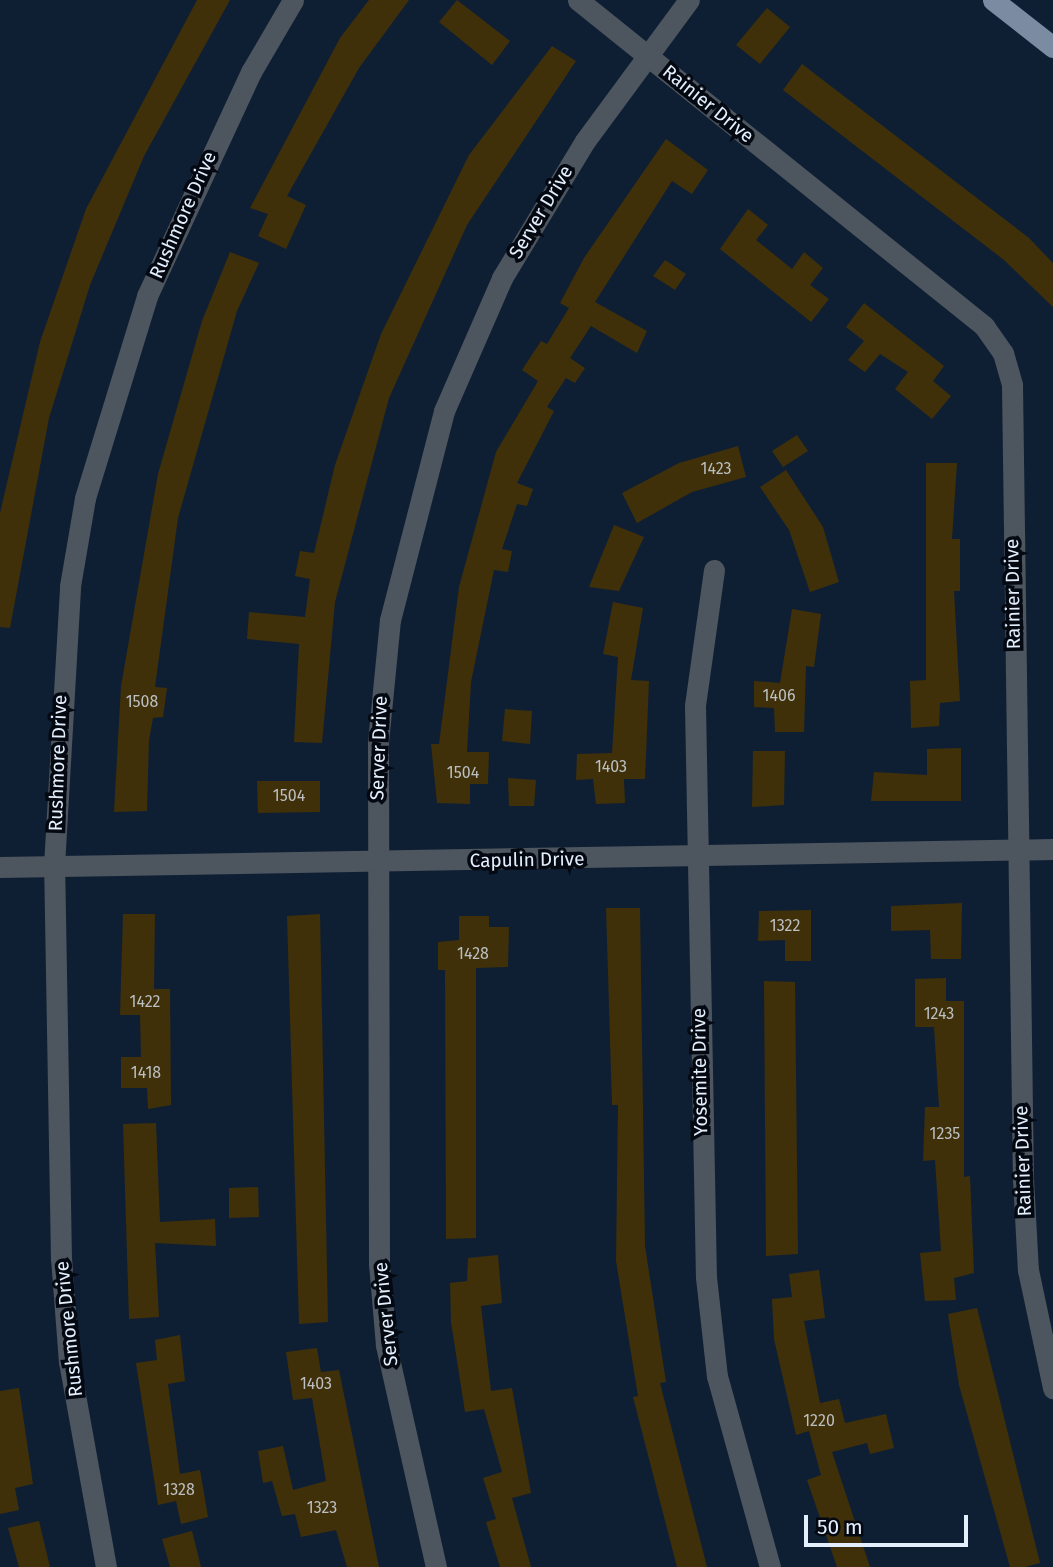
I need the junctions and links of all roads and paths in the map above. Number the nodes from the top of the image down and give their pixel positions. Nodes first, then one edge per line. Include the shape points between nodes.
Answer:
1 (293, 0) edge
2 (578, 0) edge
3 (689, 0) edge
4 (993, 0) edge
5 (1053, 47) edge
6 (648, 55) junction
7 (715, 570) dead end
8 (1053, 849) edge
9 (1017, 850) junction
10 (696, 858) junction
11 (376, 862) junction
12 (54, 866) junction
13 (0, 867) edge
14 (1053, 1388) edge
15 (106, 1567) edge
16 (436, 1567) edge
17 (770, 1567) edge

1 - 12 street, Rushmore Drive via 245,84 147,296 89,485 61,681
2 - 6 street, Rainier Drive
3 - 6 street, Server Drive
4 - 5 main road
6 - 9 street, Rainier Drive via 974,318 1003,353 1012,385
6 - 11 street, Server Drive via 536,216 444,411 390,620 378,743
7 - 10 street, Yosemite Drive via 695,706
8 - 9 street, Capulin Drive
9 - 10 street, Capulin Drive
9 - 14 street, Rainier Drive via 1027,1244
10 - 11 street, Capulin Drive
10 - 17 street, Yosemite Drive via 706,1277 717,1376
11 - 12 street, Capulin Drive
11 - 16 street, Server Drive via 379,1264 389,1358
12 - 13 street, Capulin Drive
12 - 15 street, Rushmore Drive via 61,1259 69,1362

